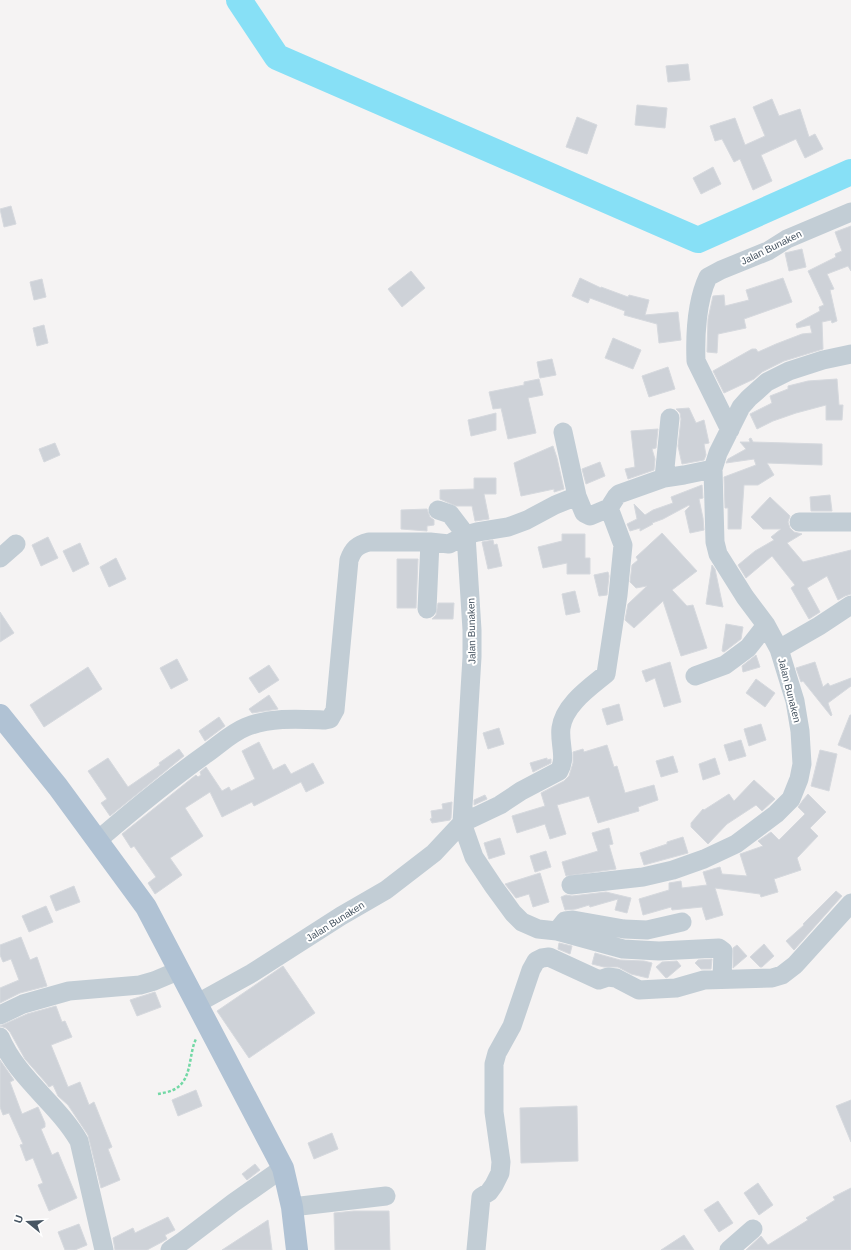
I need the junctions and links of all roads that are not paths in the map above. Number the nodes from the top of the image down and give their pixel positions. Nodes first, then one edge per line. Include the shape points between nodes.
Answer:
1 (851, 212) edge
2 (851, 354) edge
3 (670, 418) dead end
4 (730, 430) junction
5 (563, 432) dead end
6 (713, 468) junction
7 (664, 478) junction
8 (577, 496) junction
9 (609, 508) junction
10 (438, 510) dead end
11 (799, 522) dead end
12 (851, 522) edge
13 (466, 536) junction
14 (430, 542) junction
15 (16, 544) dead end
16 (0, 558) edge
17 (851, 605) edge
18 (428, 609) dead end
19 (766, 625) junction
20 (779, 649) junction
21 (695, 676) dead end
22 (0, 715) edge
23 (462, 822) junction
24 (98, 840) junction
25 (571, 884) dead end
26 (851, 903) edge
27 (682, 922) dead end
28 (557, 931) junction
29 (180, 970) junction
30 (722, 980) junction
31 (201, 1011) junction
32 (0, 1015) edge
33 (0, 1037) edge
34 (283, 1168) junction
35 (386, 1196) dead end
36 (292, 1207) junction
37 (753, 1229) dead end
38 (104, 1250) edge
39 (170, 1250) edge
40 (297, 1250) edge
41 (476, 1250) edge
42 (729, 1250) edge

1 - 4 street, Jalan Bunaken via 708,277 700,303 696,361
2 - 4 street, Jalan Bunaken via 788,371 767,382 741,407
3 - 7 street
4 - 6 street, Jalan Bunaken
5 - 8 street
6 - 7 street
6 - 19 street, Jalan Bunaken via 715,542 718,554
7 - 9 street via 619,494
8 - 9 street via 586,515 590,516
8 - 13 street via 508,527
9 - 23 street, Jalan Bunaken via 623,545 606,674 577,698 566,715 561,728 563,765 560,771 500,805
10 - 13 street via 450,514
11 - 12 street
13 - 14 street via 449,544
13 - 23 street, Jalan Bunaken via 472,657
14 - 18 street
14 - 24 street via 369,542 359,545 352,551 349,560 335,710 330,718 285,719 246,727 184,769
15 - 16 street
17 - 20 street
19 - 20 street, Jalan Bunaken
19 - 21 street via 748,648 731,661
20 - 25 street, Jalan Bunaken via 795,701 802,750 799,779 791,799 776,814 736,844 673,870 642,877
22 - 24 main road
23 - 28 street via 474,857 513,913 522,922 538,929
23 - 31 street, Jalan Bunaken via 434,853 386,890 252,973
24 - 29 main road via 146,907
26 - 30 street via 808,952 782,975 772,978
27 - 28 street via 647,930 624,929 573,920 565,921
28 - 30 street via 623,949 659,951 719,948 723,951
29 - 31 main road
29 - 32 street via 140,985 69,991 23,1004
30 - 41 street via 704,980 676,988 639,990 616,978 599,980 549,957 536,960 512,1026 494,1064 494,1112 501,1162 500,1173 489,1192 481,1197
31 - 34 main road
33 - 38 street via 29,1081 72,1129 79,1141
34 - 36 main road
34 - 39 street
35 - 36 street
36 - 40 main road
37 - 42 street

